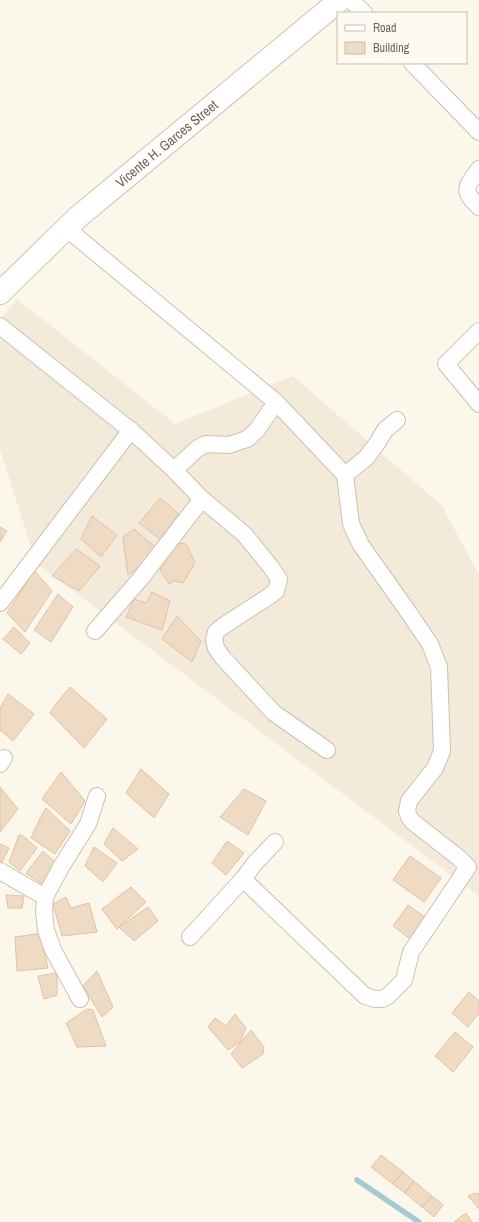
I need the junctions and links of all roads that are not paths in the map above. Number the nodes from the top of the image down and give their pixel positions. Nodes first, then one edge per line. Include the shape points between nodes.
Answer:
1 (340, 0) edge
2 (351, 0) edge
3 (363, 12) edge
4 (413, 64) edge
5 (479, 132) edge
6 (479, 169) edge
7 (479, 207) edge
8 (66, 228) junction
9 (0, 293) edge
10 (0, 326) edge
11 (479, 331) edge
12 (276, 402) junction
13 (479, 404) edge
14 (397, 420) dead end
15 (131, 430) junction
16 (174, 470) junction
17 (345, 475) junction
18 (202, 499) junction
19 (0, 603) edge
20 (95, 631) dead end
21 (327, 750) dead end
22 (97, 796) dead end
23 (274, 842) dead end
24 (474, 864) edge
25 (0, 871) edge
26 (243, 879) junction
27 (45, 897) junction
28 (190, 938) dead end
29 (80, 999) dead end

1 - 8 street, Vicente H. Garces Street
2 - 3 street
4 - 5 street
6 - 7 street via 468,184 467,191 468,196
8 - 9 street, Vicente H. Garces Street
8 - 12 street
10 - 15 street
11 - 13 street via 446,364
12 - 16 street via 257,430 247,439 229,445 206,444
12 - 17 street
14 - 17 street via 385,430 366,458
15 - 16 street
15 - 19 street
16 - 18 street
17 - 24 street via 351,524 361,545 430,644 439,667 442,751 435,768 409,801 407,811 413,822 459,858
18 - 20 street via 141,578
18 - 21 street via 244,534 279,579 276,591 216,632 216,648 222,658 274,713
22 - 27 street via 88,824
23 - 26 street
24 - 26 street via 411,952 404,980 388,996 375,1000 365,996
25 - 27 street
26 - 28 street
27 - 29 street via 46,930 53,950

